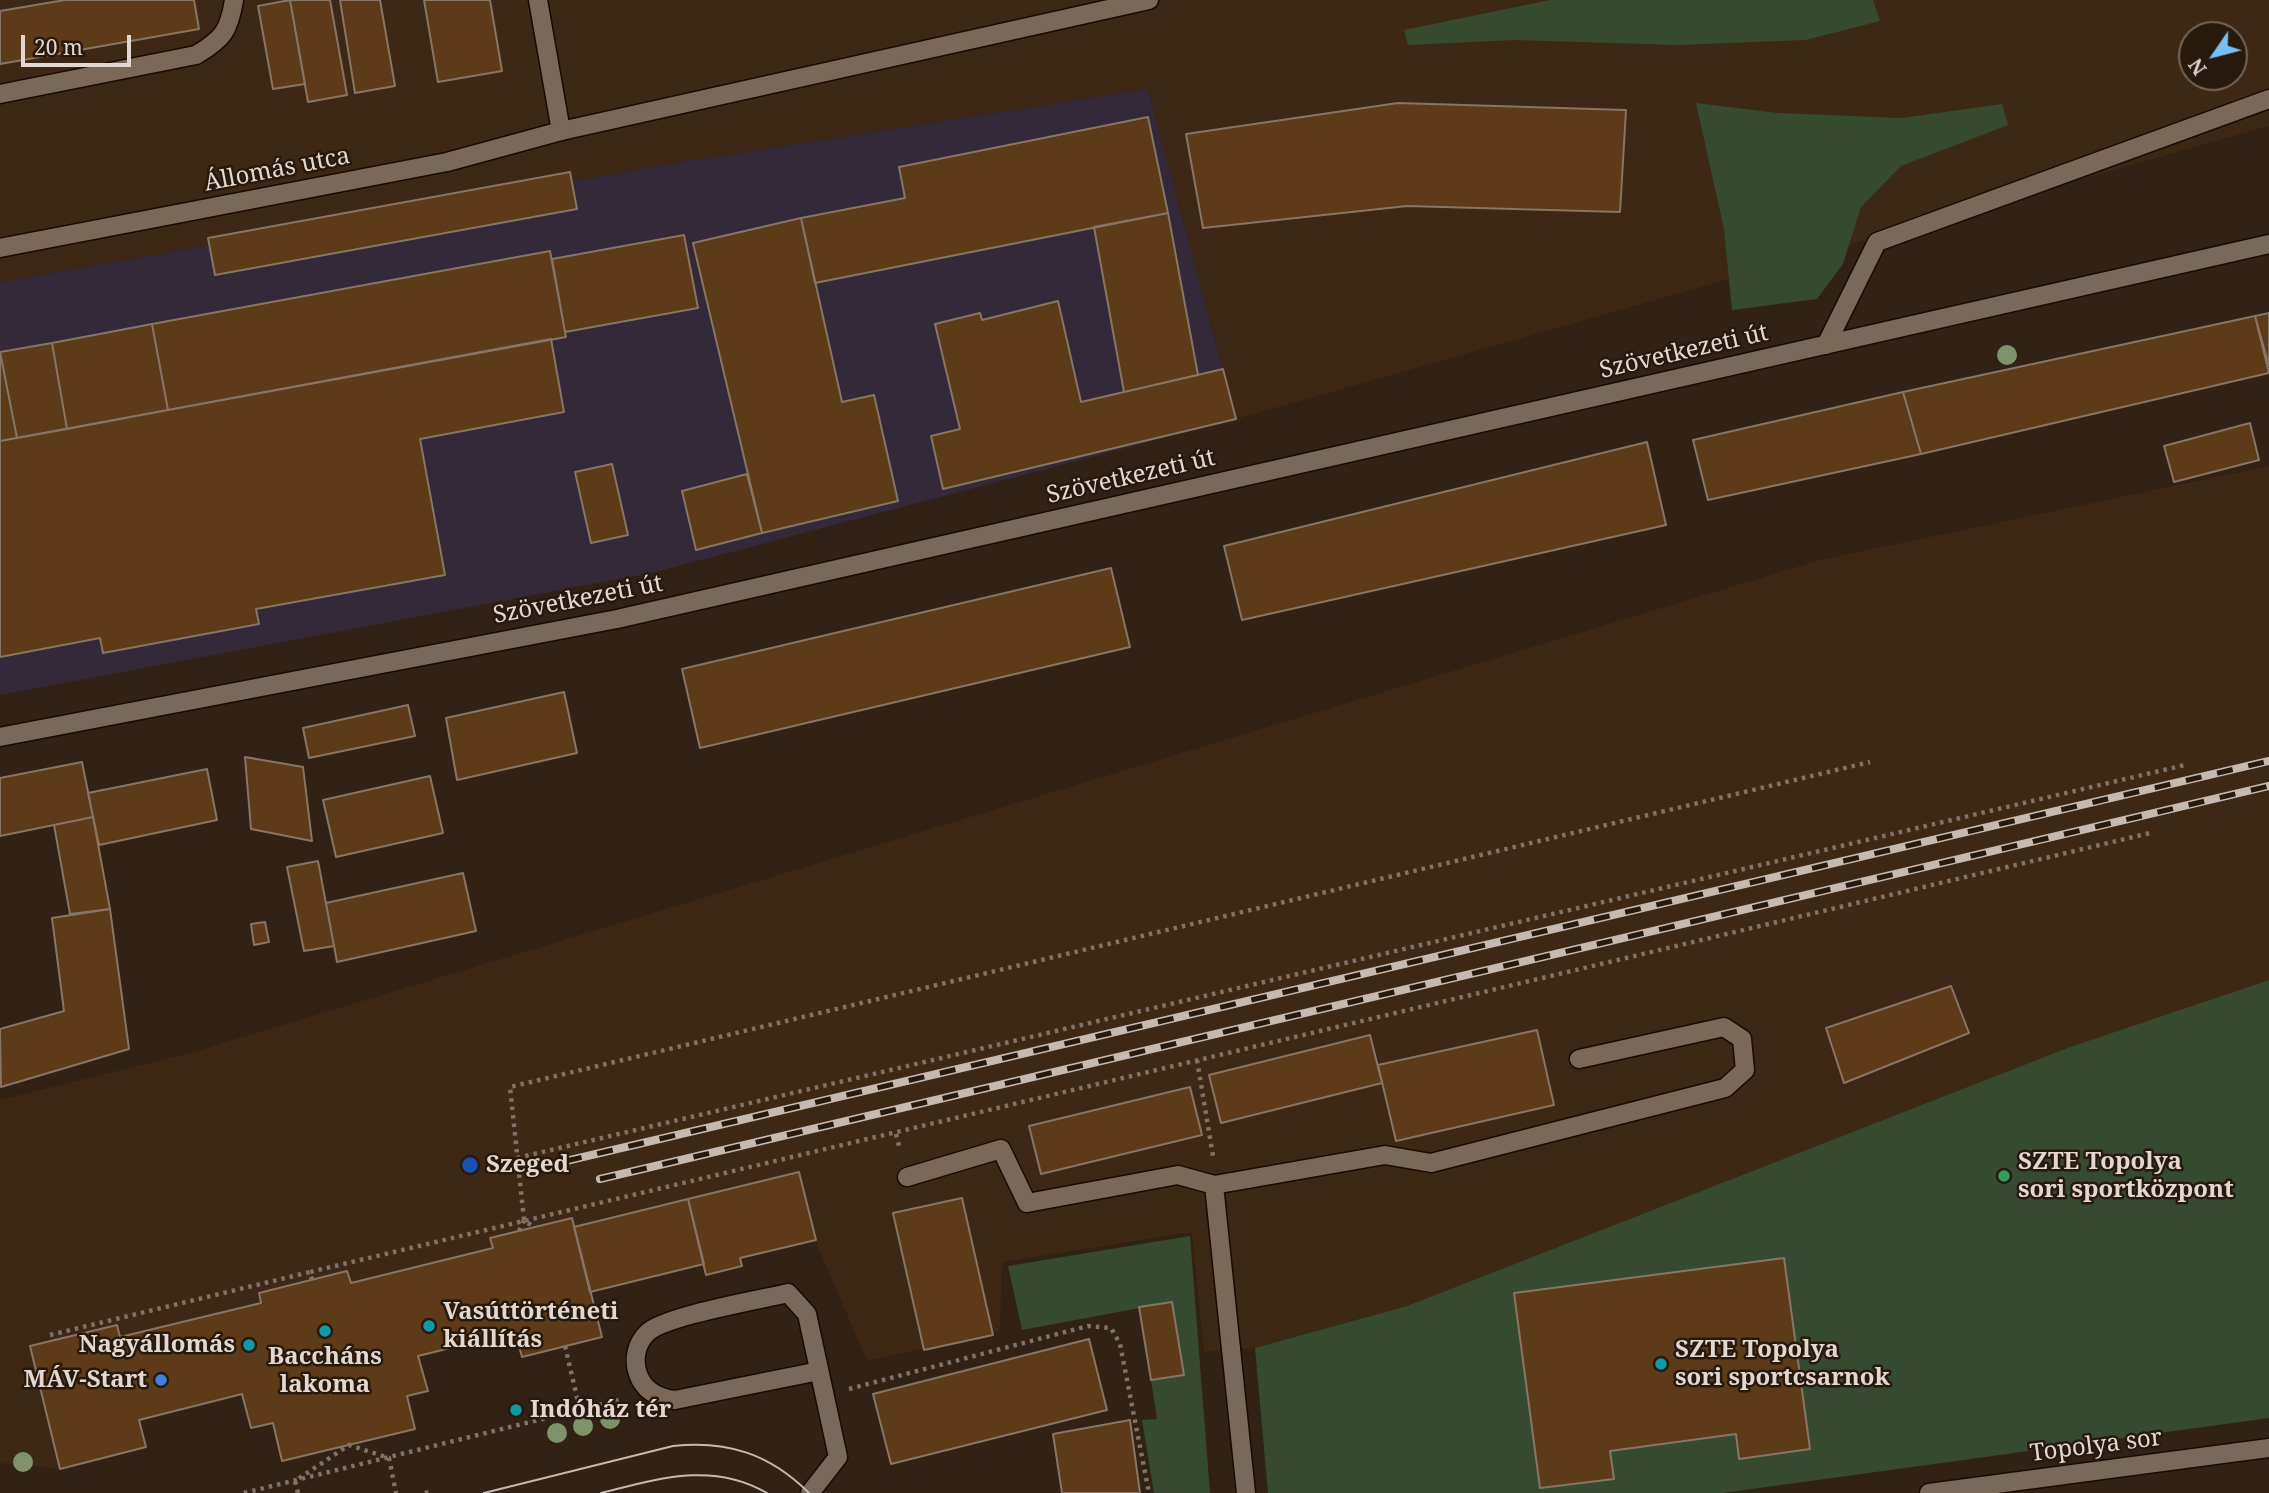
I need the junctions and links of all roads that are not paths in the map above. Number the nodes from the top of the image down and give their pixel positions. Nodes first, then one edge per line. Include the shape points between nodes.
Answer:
1 (234, 0) edge
2 (538, 0) edge
3 (1149, 0) edge
4 (0, 93) edge
5 (2269, 99) edge
6 (561, 131) junction
7 (2269, 244) edge
8 (0, 248) edge
9 (1826, 345) junction
10 (0, 737) edge
11 (1579, 1059) dead end
12 (907, 1177) dead end
13 (1214, 1185) junction
14 (819, 1371) junction
15 (2269, 1448) edge
16 (810, 1493) edge
17 (1246, 1493) edge
18 (1929, 1493) edge

1 - 4 street via 229,25 219,42 196,55
2 - 6 street
3 - 6 street, Állomás utca
5 - 9 street via 1877,243
6 - 8 street, Állomás utca via 447,162
7 - 9 street, Szövetkezeti út
9 - 10 street, Szövetkezeti út via 617,619
11 - 13 street via 1724,1027 1742,1039 1745,1070 1725,1088 1431,1163 1385,1155
12 - 13 street via 1001,1149 1027,1203 1178,1175
13 - 17 street
14 - 14 street via 807,1314 788,1293 658,1326 640,1343 636,1356 641,1381 662,1398 676,1400
14 - 16 street via 838,1457
15 - 18 street, Topolya sor

